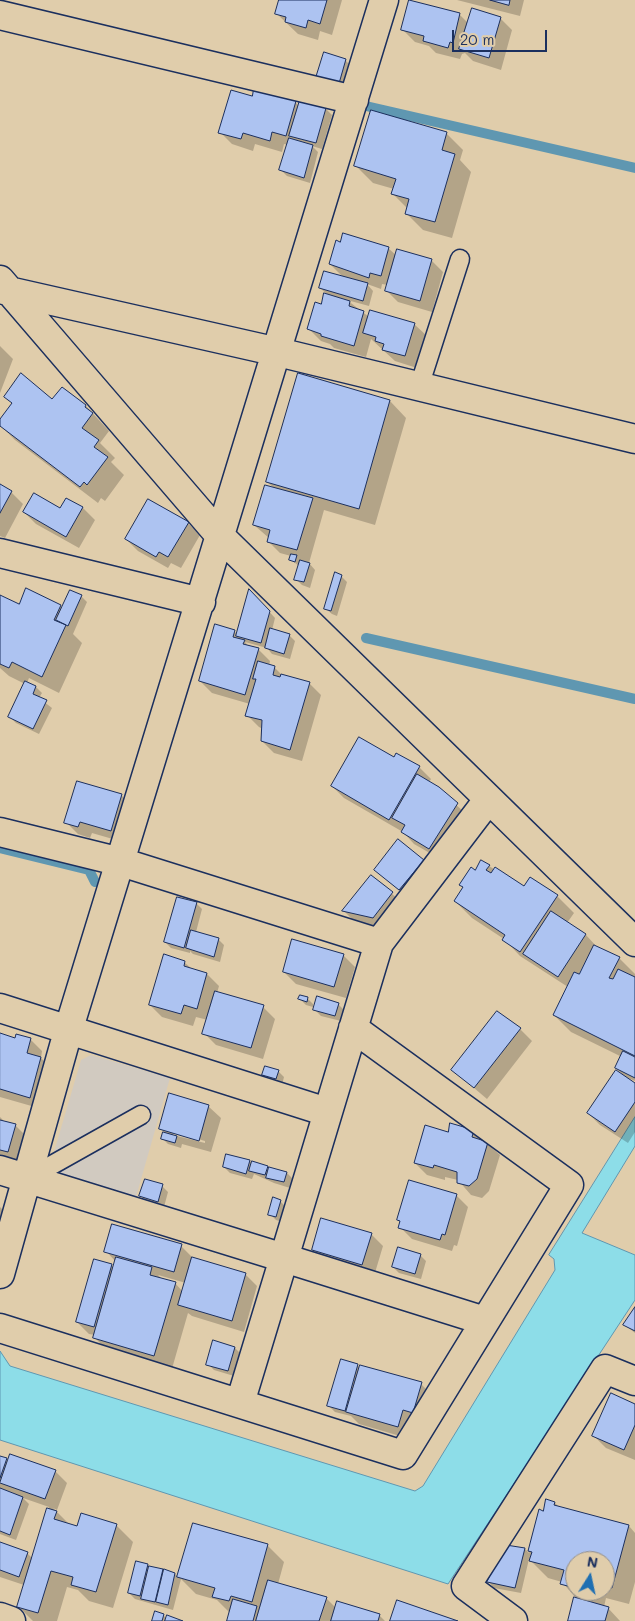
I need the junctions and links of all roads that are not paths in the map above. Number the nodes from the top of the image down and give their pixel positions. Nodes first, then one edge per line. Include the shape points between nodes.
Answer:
1 (384, 0) edge
2 (0, 15) edge
3 (354, 100) junction
4 (460, 259) dead end
5 (3, 287) edge
6 (278, 352) junction
7 (419, 387) junction
8 (635, 439) edge
9 (221, 537) junction
10 (0, 553) edge
11 (201, 602) junction
12 (488, 800) junction
13 (0, 832) edge
14 (121, 862) junction
15 (635, 942) edge
16 (379, 944) junction
17 (0, 1008) edge
18 (69, 1028) junction
19 (353, 1028) junction
20 (327, 1112) junction
21 (141, 1115) dead end
22 (0, 1170) edge
23 (27, 1179) junction
24 (284, 1258) junction
25 (0, 1274) edge
26 (485, 1321) junction
27 (0, 1328) edge
28 (635, 1381) edge
29 (240, 1403) junction
30 (0, 1617) edge
31 (11, 1621) edge
32 (513, 1621) edge

1 - 3 street
2 - 3 street
3 - 6 street
4 - 7 lane
5 - 6 street
5 - 9 street
6 - 7 street
6 - 9 street
7 - 8 street
9 - 11 street
9 - 12 street
10 - 11 street
11 - 14 street
12 - 15 street
12 - 16 street
13 - 14 street
14 - 16 street
14 - 18 street
16 - 19 street
17 - 18 street
18 - 20 street
18 - 23 street
19 - 20 street
19 - 26 street via 569,1185
20 - 24 street
21 - 23 lane
22 - 23 street
23 - 24 street
23 - 25 street
24 - 26 street
24 - 29 street
26 - 29 street via 403,1455
27 - 29 street
28 - 32 street via 605,1369 466,1586
30 - 31 street

